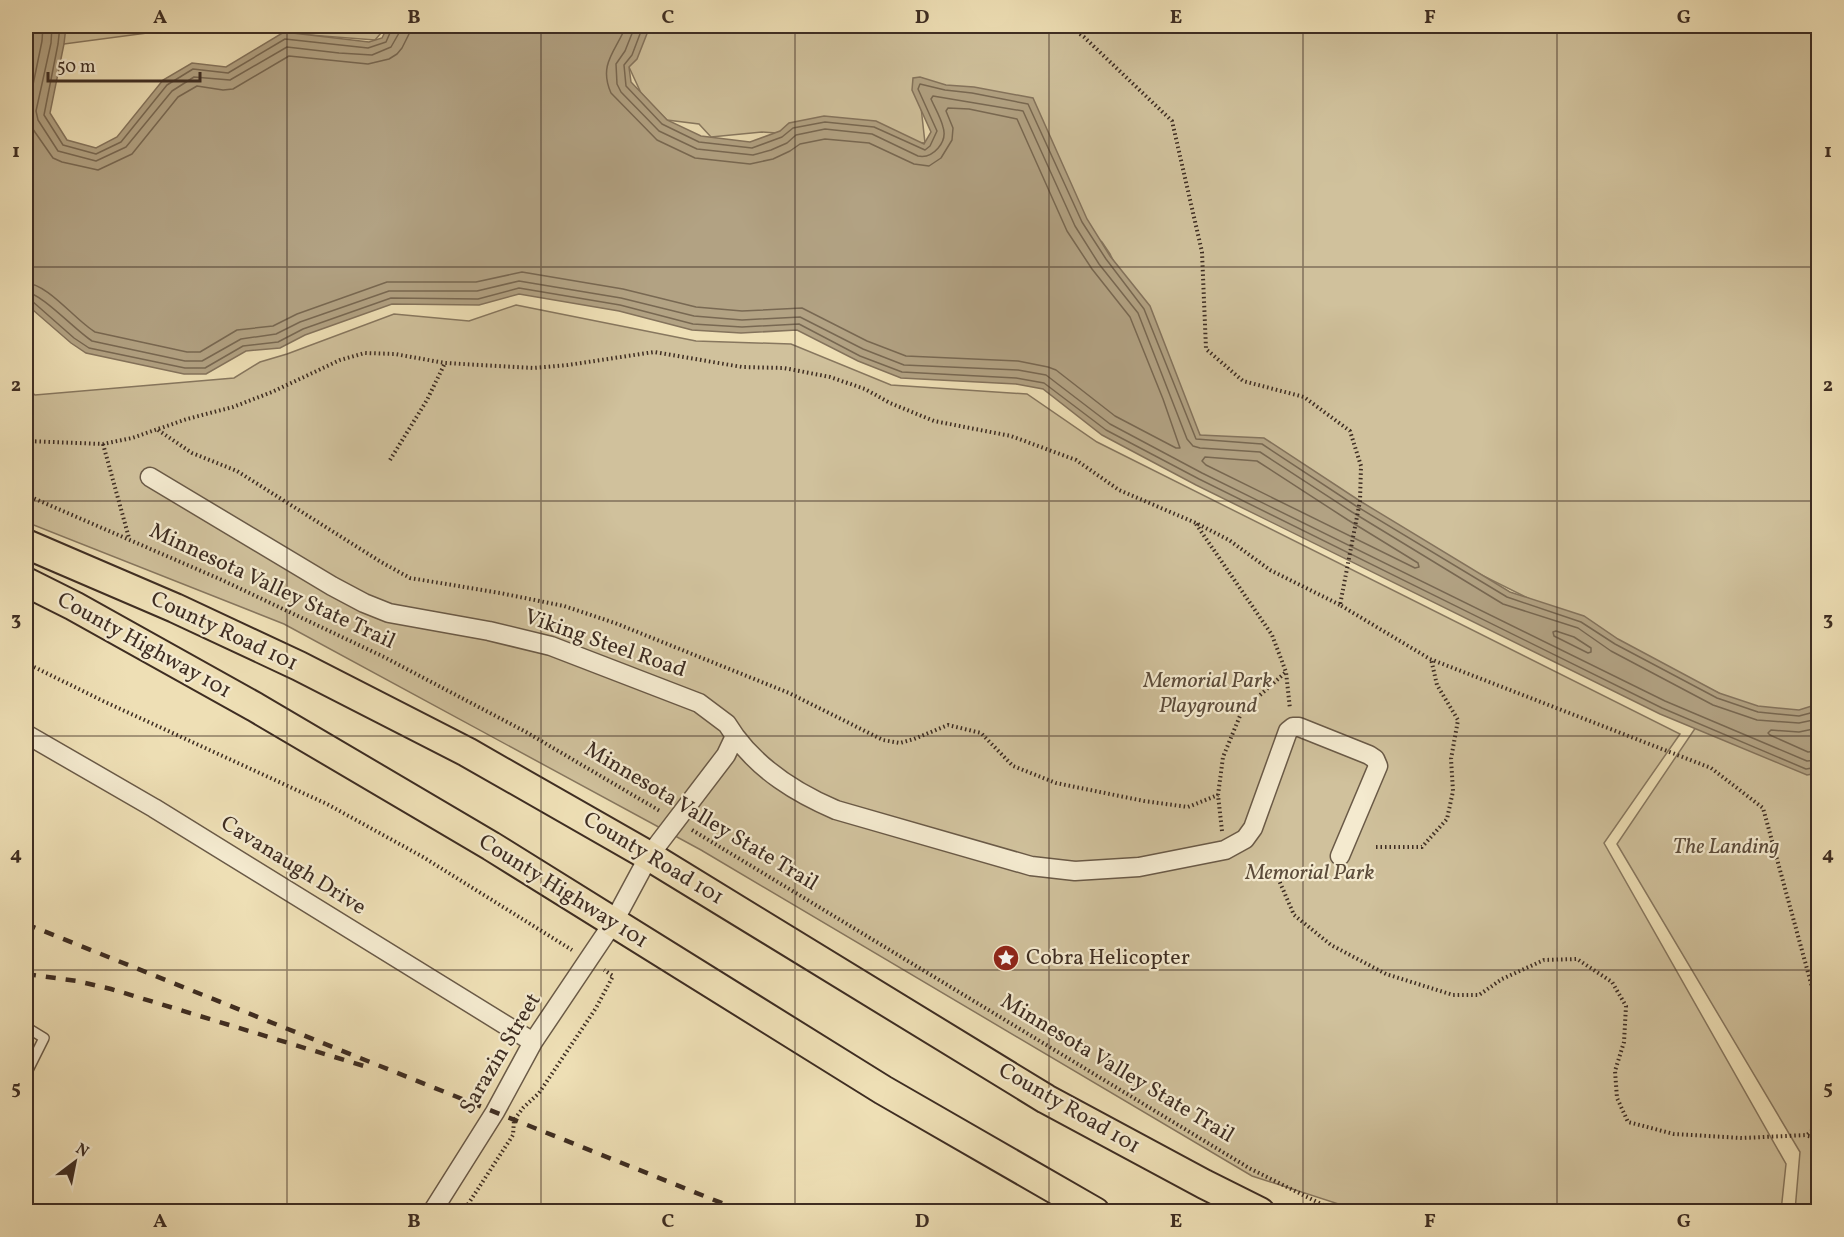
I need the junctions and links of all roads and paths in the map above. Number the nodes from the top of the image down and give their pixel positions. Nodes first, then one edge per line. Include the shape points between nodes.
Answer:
1 (1069, 26) edge
2 (445, 363) junction
3 (157, 430) junction
4 (26, 441) edge
5 (103, 444) junction
6 (390, 460) dead end
7 (150, 477) dead end
8 (26, 495) edge
9 (1196, 523) junction
10 (129, 539) junction
11 (26, 544) edge
12 (26, 582) edge
13 (1340, 605) junction
14 (1430, 659) junction
15 (26, 663) edge
16 (1286, 672) junction
17 (1293, 727) junction
18 (26, 734) edge
19 (735, 736) junction
20 (1218, 795) junction
21 (676, 820) junction
22 (1376, 847) dead end
23 (1225, 849) junction
24 (649, 856) junction
25 (1340, 856) dead end
26 (1278, 878) dead end
27 (613, 923) junction
28 (588, 960) junction
29 (1818, 1010) edge
30 (26, 1027) edge
31 (533, 1042) junction
32 (26, 1074) edge
33 (1818, 1125) edge
34 (1807, 1136) junction
35 (1818, 1138) edge
36 (432, 1212) edge
37 (463, 1212) edge
38 (1095, 1212) edge
39 (1260, 1212) edge
40 (1337, 1212) edge

1 - 13 path via 1173,121 1202,252 1206,349 1244,381 1304,397 1350,431 1361,466 1360,501
2 - 3 path via 365,353 233,407
2 - 6 path
2 - 9 path via 533,368 654,352 706,363 784,368 830,377 934,421 1011,436 1047,448 1076,460 1119,490
3 - 5 path
3 - 20 path via 192,453 237,471 410,578 500,592 595,616 789,693 883,740 900,743 948,725 981,733 1013,765 1056,783 1188,807
4 - 5 path
5 - 10 path
7 - 19 street, Viking Steel Road via 364,603 389,613 551,646 699,703 727,724
8 - 10 path, Minnesota Valley State Trail
9 - 13 path via 1229,540 1270,570
9 - 16 path via 1272,635
10 - 21 path, Minnesota Valley State Trail via 384,657 526,732
11 - 24 main road, County Road 101 via 299,666 467,752
12 - 27 main road, County Highway 101 via 255,707
13 - 14 path
14 - 22 path via 1437,685 1458,720 1447,819 1422,847
14 - 29 path via 1711,768 1763,808
15 - 28 path via 353,818
16 - 17 path
16 - 20 path via 1242,711 1223,757
17 - 23 street via 1288,731 1253,828 1245,839
17 - 25 street via 1299,726 1369,755 1378,766
18 - 31 street, Cavanaugh Drive via 164,814
19 - 21 street via 726,755
19 - 23 street, Viking Steel Road via 772,775 836,810 1031,866 1075,871 1121,869
20 - 23 path
21 - 24 street
21 - 40 path, Minnesota Valley State Trail via 1249,1168
24 - 27 street
24 - 39 main road, County Road 101 via 1046,1099
26 - 34 path via 1294,915 1331,945 1386,974 1453,995 1479,995 1502,979 1544,960 1577,959 1612,982 1626,1006 1624,1042 1615,1071 1617,1098 1628,1122 1674,1134
27 - 28 street, Sarazin Street
27 - 38 main road, County Highway 101 via 902,1101
28 - 31 street, Sarazin Street
28 - 37 path via 613,976 538,1093 514,1120 513,1135
30 - 32 lane via 44,1038
31 - 36 street, Sarazin Street via 495,1112
33 - 34 path
34 - 35 path

